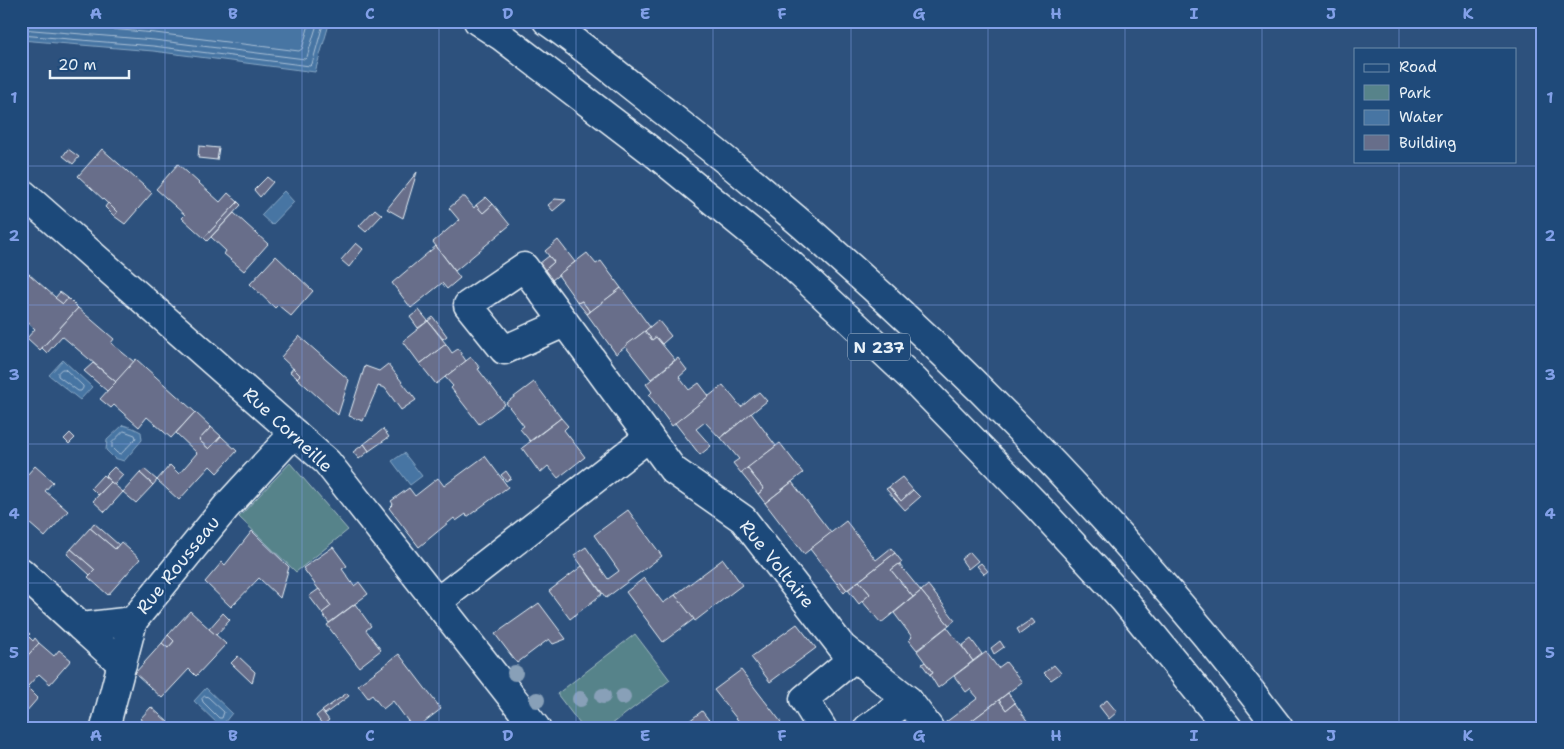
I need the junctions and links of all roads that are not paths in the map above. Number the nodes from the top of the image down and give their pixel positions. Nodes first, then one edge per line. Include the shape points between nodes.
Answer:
1 (478, 21) edge
2 (547, 21) edge
3 (21, 192) edge
4 (564, 322) dead end
5 (294, 433) junction
6 (649, 438) junction
7 (21, 572) edge
8 (437, 602) junction
9 (133, 621) junction
10 (81, 627) junction
11 (855, 657) junction
12 (122, 664) junction
13 (908, 700) junction
14 (105, 728) edge
15 (536, 728) edge
16 (822, 728) edge
17 (868, 728) edge
18 (929, 728) edge
19 (1228, 728) edge
20 (1279, 728) edge

1 - 19 main road, N 237 via 658,156 788,262 908,374 1124,600
2 - 20 main road, N 237 via 735,166 862,277 1000,409 1096,510 1209,639
3 - 5 main road, Rue Corneille
4 - 6 main road, Rue Voltaire
5 - 8 main road, Rue Corneille via 327,462
5 - 9 main road, Rue Rousseau via 226,507
6 - 8 main road
6 - 11 main road, Rue Voltaire via 673,470 743,519 842,647
7 - 10 main road
8 - 15 main road, Rue Corneille
9 - 10 main road, Rue Rousseau
9 - 12 main road
10 - 12 main road
11 - 13 main road, Rue Voltaire
11 - 16 main road via 804,699
12 - 14 main road
13 - 17 main road
13 - 18 main road, Rue Voltaire

